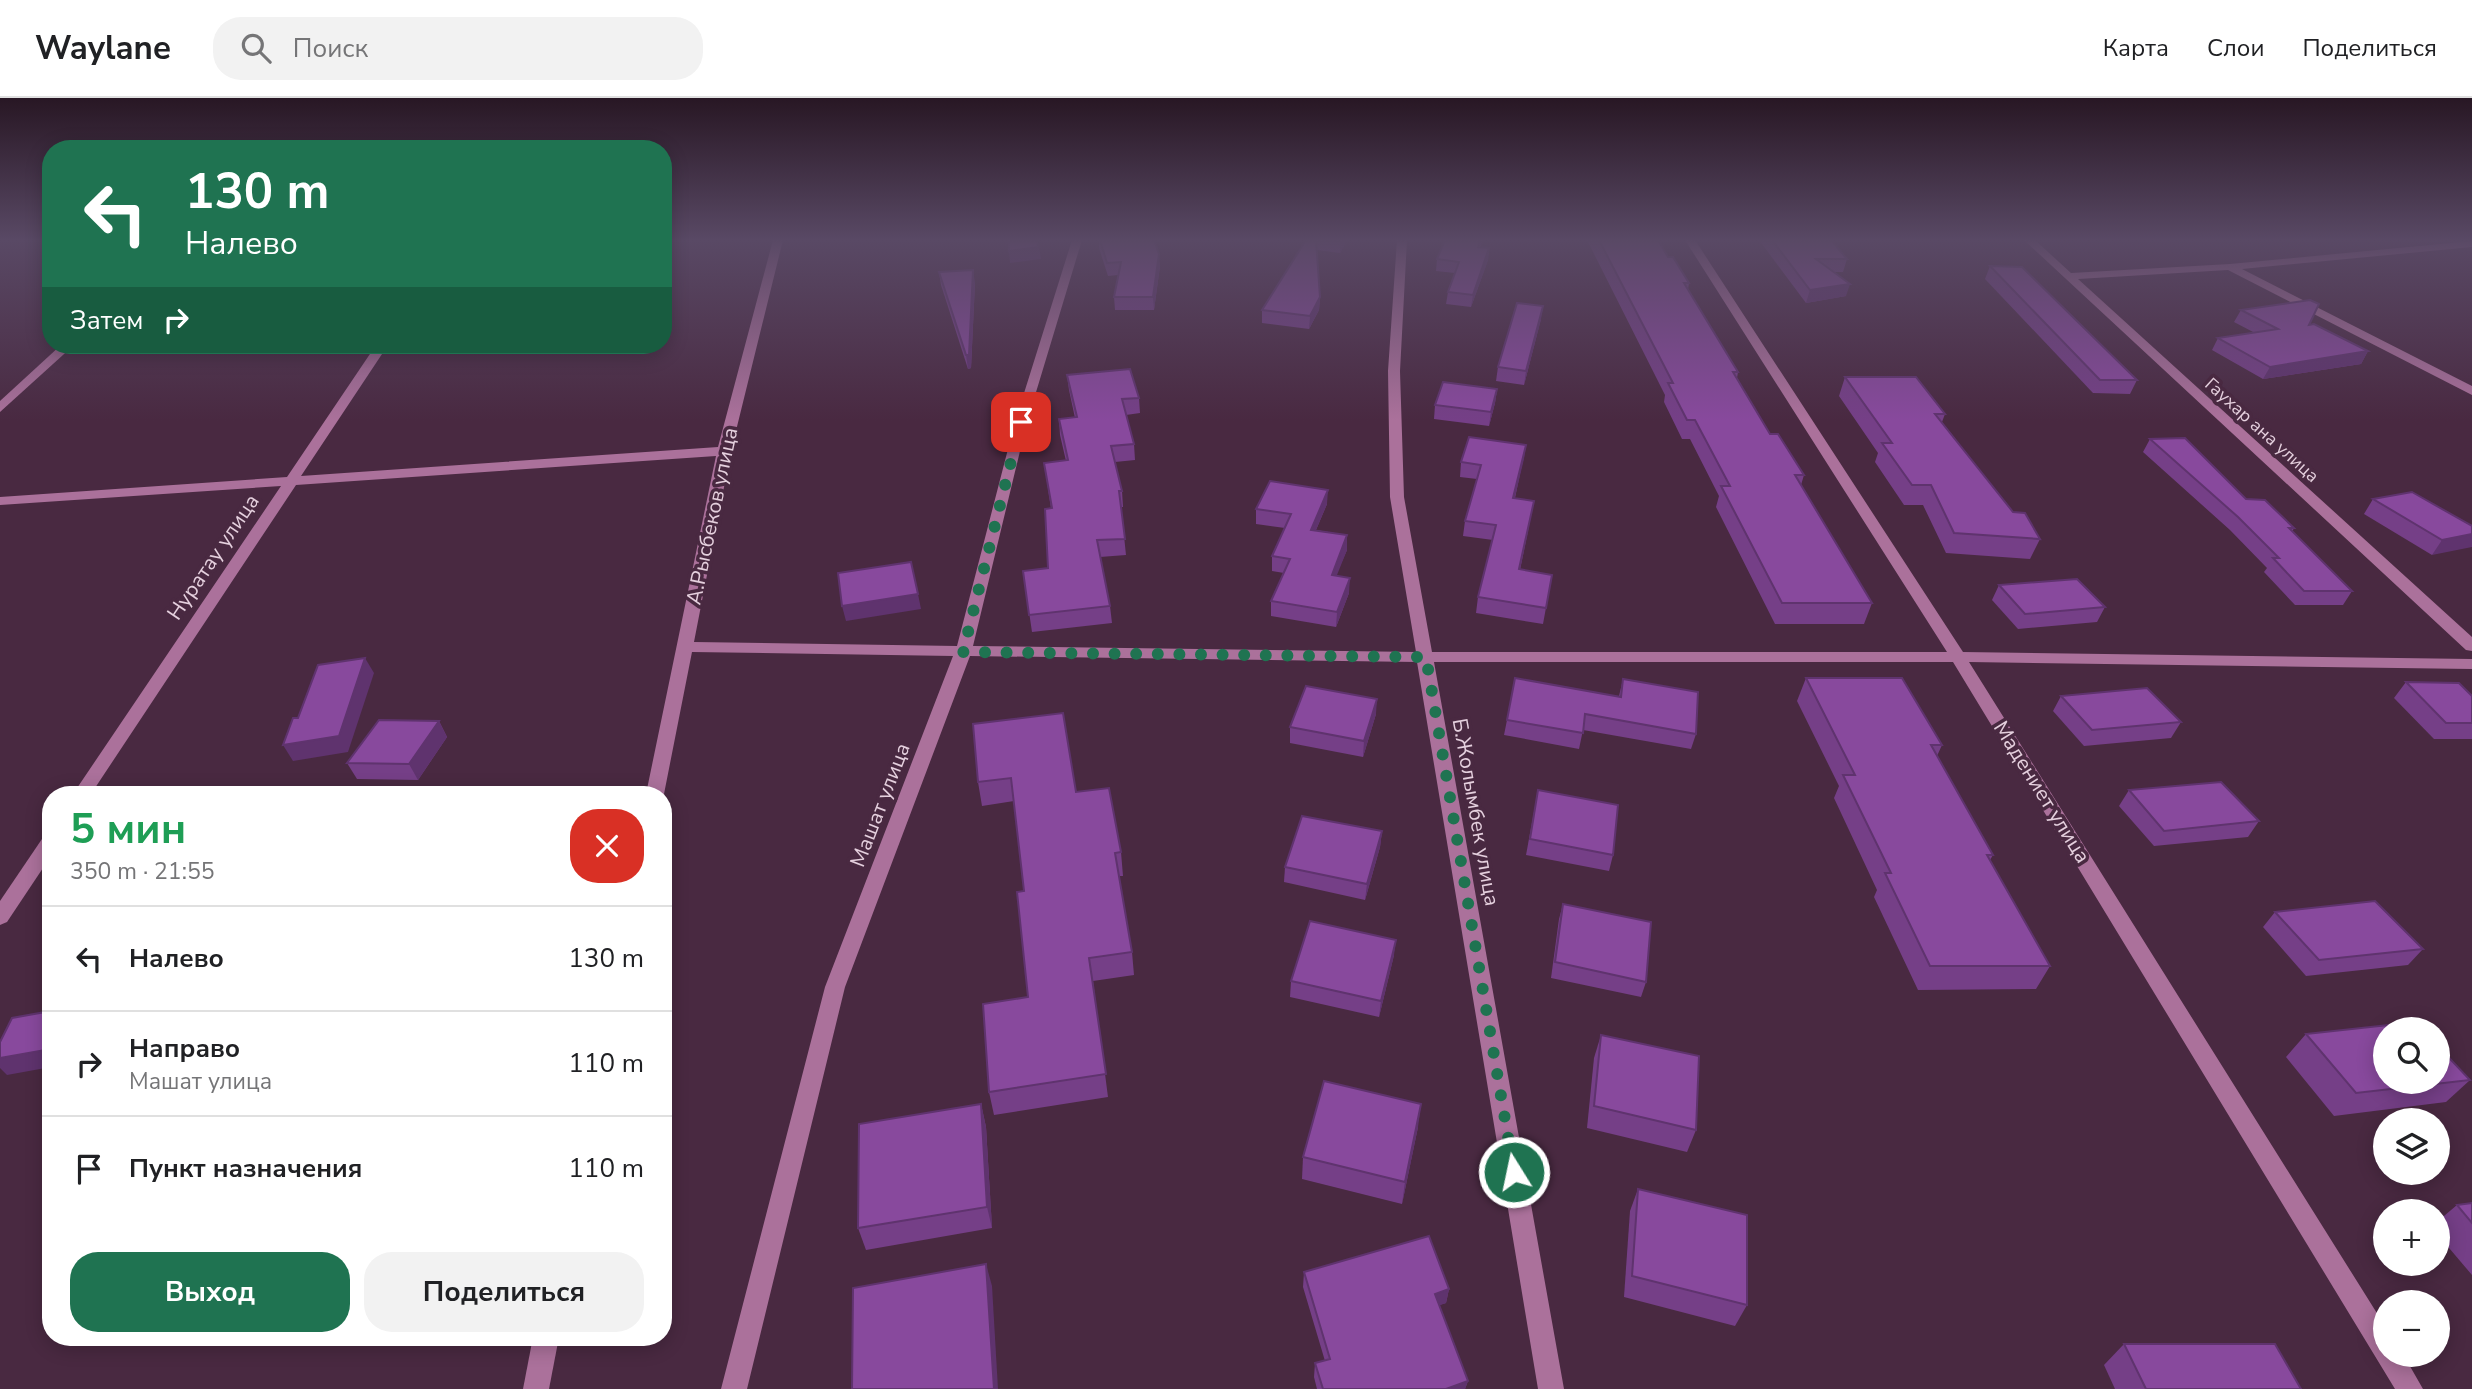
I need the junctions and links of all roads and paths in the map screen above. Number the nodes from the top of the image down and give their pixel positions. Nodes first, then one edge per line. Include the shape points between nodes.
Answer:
1 (763, 300) edge
2 (1058, 300) edge
3 (1398, 300) edge
4 (1729, 300) edge
5 (2094, 300) edge
6 (2295, 300) edge
7 (58, 354) edge
8 (376, 354) edge
9 (2472, 391) edge
10 (0, 408) edge
11 (724, 451) junction
12 (291, 480) junction
13 (0, 501) edge
14 (2472, 646) edge
15 (685, 647) junction
16 (963, 652) junction
17 (1426, 657) junction
18 (1958, 657) junction
19 (2472, 664) edge
20 (87, 786) edge
21 (657, 786) edge
22 (42, 854) edge
23 (0, 917) edge
24 (2373, 1331) edge
25 (544, 1346) edge
26 (2396, 1367) edge
27 (536, 1389) edge
28 (734, 1389) edge
29 (1551, 1389) edge
30 (2410, 1389) edge

1 - 11 street, А.Рысбеков улица
2 - 16 street, Машат улица via 1021,422
3 - 17 street, Б.Жолымбек улица via 1394,370 1397,497
4 - 18 street, Мадениет улица
5 - 14 street, Гаухар ана улица
6 - 9 street
7 - 10 street
8 - 12 street, Нуратау улица
11 - 12 street
11 - 15 street, А.Рысбеков улица
12 - 13 street
12 - 20 street, Нуратау улица
15 - 16 street
15 - 21 street, А.Рысбеков улица
16 - 17 street
16 - 28 street, Машат улица via 835,987
17 - 18 street
17 - 29 street, Б.Жолымбек улица
18 - 19 street
18 - 24 street, Мадениет улица
22 - 23 street
25 - 27 street
26 - 30 street

